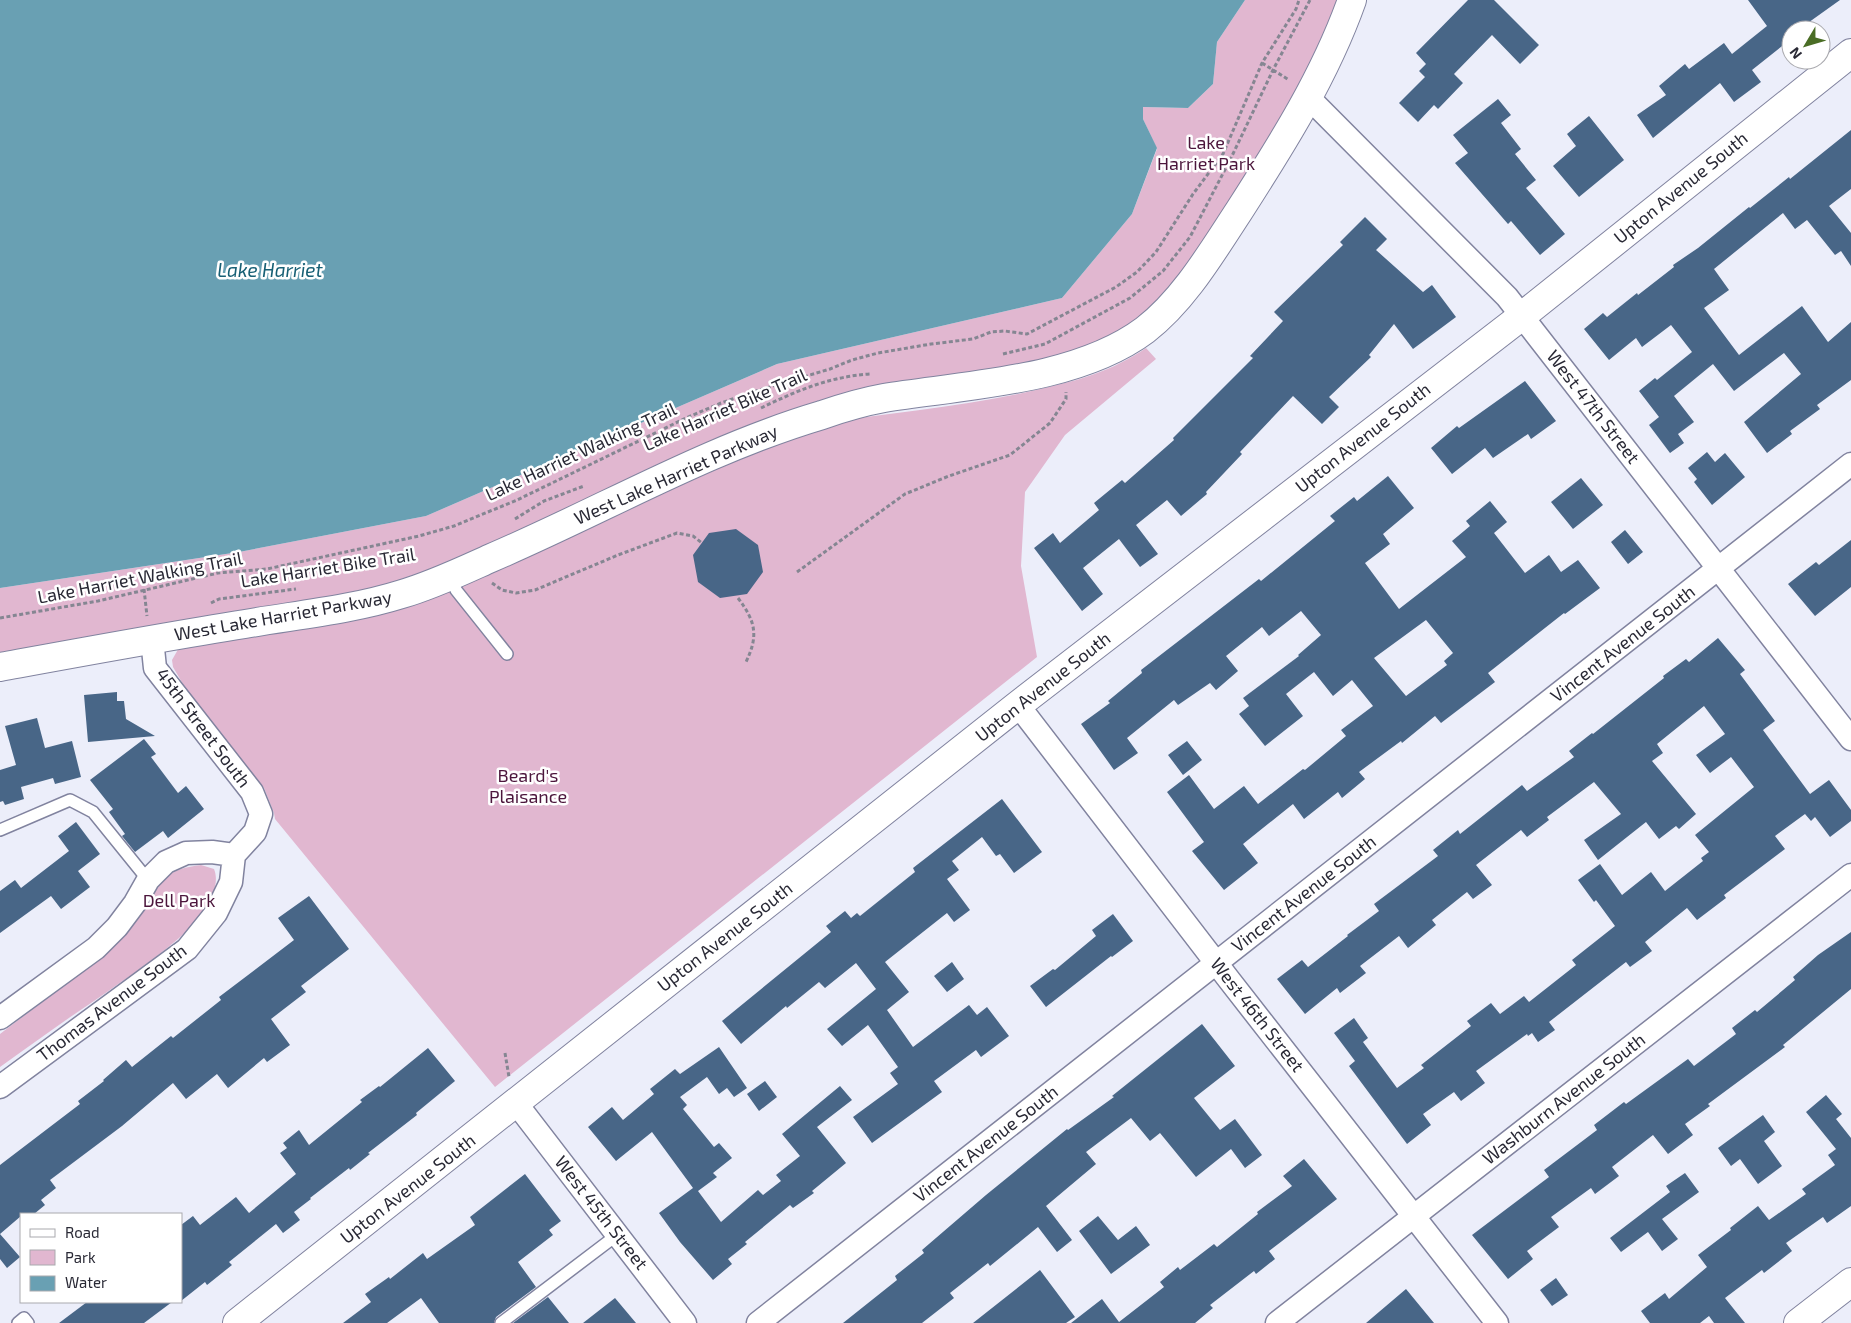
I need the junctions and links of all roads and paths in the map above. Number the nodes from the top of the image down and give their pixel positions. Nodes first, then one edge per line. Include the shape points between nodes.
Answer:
1 (1299, 0) edge
2 (1310, 0) edge
3 (1352, 0) edge
4 (1851, 53) edge
5 (1262, 63) junction
6 (1273, 70) junction
7 (1308, 97) junction
8 (1522, 316) junction
9 (999, 355) dead end
10 (1064, 367) junction
11 (878, 374) dead end
12 (752, 412) dead end
13 (1851, 464) edge
14 (588, 485) dead end
15 (512, 520) dead end
16 (702, 543) dead end
17 (1719, 568) junction
18 (797, 572) dead end
19 (452, 576) junction
20 (487, 580) dead end
21 (305, 588) dead end
22 (144, 589) junction
23 (738, 598) dead end
24 (210, 604) dead end
25 (0, 618) edge
26 (149, 628) junction
27 (508, 654) dead end
28 (746, 664) dead end
29 (0, 666) edge
30 (1018, 705) junction
31 (1851, 739) edge
32 (0, 830) edge
33 (234, 855) junction
34 (1851, 875) edge
35 (148, 880) junction
36 (1216, 963) junction
37 (0, 1018) edge
38 (505, 1053) dead end
39 (0, 1087) edge
40 (512, 1091) junction
41 (1413, 1216) junction
42 (617, 1235) junction
43 (1851, 1282) edge
44 (18, 1323) edge
45 (28, 1323) edge
46 (238, 1323) edge
47 (501, 1323) edge
48 (685, 1323) edge
49 (758, 1323) edge
50 (1277, 1323) edge
51 (1497, 1323) edge
52 (1798, 1323) edge

1 - 5 path, Lake Harriet Walking Trail
2 - 6 path
3 - 7 street, West Lake Harriet Parkway
4 - 8 street, Upton Avenue South
5 - 6 path
5 - 22 path, Lake Harriet Walking Trail via 1223,154 1192,194 1156,252 1137,272 1116,286 1027,334 992,332 973,339 878,353 721,402 517,500 454,526 267,569 218,573
6 - 9 path via 1190,237 1163,271 1130,298 1046,344
7 - 8 street, West 47th Street via 1507,297
7 - 10 street, West Lake Harriet Parkway via 1224,234 1175,302 1143,331 1107,352
8 - 17 street, West 47th Street
8 - 30 street, Upton Avenue South
10 - 18 path via 1066,399 1050,424 1010,455 905,494
10 - 19 street, West Lake Harriet Parkway via 1011,380 862,402 776,430 728,448
11 - 12 path, Lake Harriet Bike Trail via 822,382
13 - 17 street, Vincent Avenue South
14 - 15 path via 544,501
16 - 20 path via 693,536 678,533 535,590 516,593 502,590
17 - 31 street, West 47th Street
17 - 36 street, Vincent Avenue South
19 - 26 street, West Lake Harriet Parkway via 402,594 336,610
19 - 27 lane via 456,590
21 - 24 path, Lake Harriet Bike Trail via 219,599
22 - 25 path, Lake Harriet Walking Trail via 98,601
22 - 26 path
23 - 28 path via 751,619 755,633
26 - 29 street, West Lake Harriet Parkway
26 - 33 street, 45th Street South via 155,668 252,792 261,814 255,832
30 - 36 street, West 46th Street
30 - 40 street, Upton Avenue South
32 - 35 lane via 70,800 93,812
33 - 35 street via 186,853 166,862
33 - 39 street, Thomas Avenue South via 231,882 216,913 187,949
34 - 41 street, Washburn Avenue South
35 - 37 street via 135,904 96,948
36 - 41 street, West 46th Street
36 - 49 street, Vincent Avenue South
38 - 40 path
40 - 42 street, West 45th Street
40 - 46 street, Upton Avenue South
41 - 50 street, Washburn Avenue South
41 - 51 street, West 46th Street
42 - 47 lane
42 - 48 street, West 45th Street
43 - 52 street
44 - 45 lane via 24,1318

